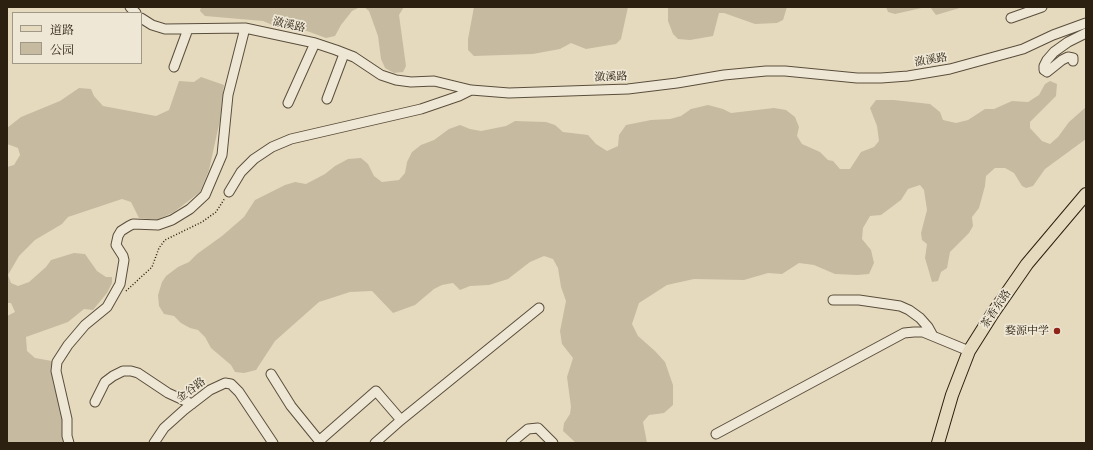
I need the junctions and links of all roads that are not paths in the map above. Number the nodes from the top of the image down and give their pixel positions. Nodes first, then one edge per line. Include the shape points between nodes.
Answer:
1 (1042, 7) edge
2 (1011, 18) dead end
3 (142, 20) edge
4 (1086, 23) edge
5 (245, 28) junction
6 (188, 29) junction
7 (1086, 33) edge
8 (314, 43) junction
9 (344, 54) junction
10 (1074, 61) dead end
11 (174, 67) dead end
12 (470, 90) junction
13 (326, 99) dead end
14 (288, 103) dead end
15 (229, 192) road end
16 (1086, 194) edge
17 (833, 300) dead end
18 (539, 308) dead end
19 (934, 336) junction
20 (969, 351) junction
21 (271, 374) dead end
22 (95, 402) dead end
23 (192, 404) junction
24 (401, 420) junction
25 (716, 434) dead end
26 (320, 442) edge
27 (937, 442) edge
28 (69, 443) edge
29 (154, 443) edge
30 (273, 443) edge
31 (375, 443) edge
32 (511, 443) edge
33 (552, 443) edge

1 - 2 street
3 - 6 street, 潋溪路 via 165,29
4 - 12 street, 潋溪路 via 1023,49 950,69 908,76 857,78 766,71 628,89 509,93
5 - 6 street, 潋溪路
5 - 8 street, 潋溪路
5 - 28 street via 228,95 222,155 205,196 172,220 158,225 133,224 121,232 116,245 124,260 120,284 107,307 85,325 57,362 56,371 68,419
6 - 11 street
7 - 10 street via 1054,52 1047,60 1044,70 1047,72 1068,57
8 - 9 street, 潋溪路
8 - 14 street
9 - 12 street, 潋溪路 via 354,57 381,75 396,80 434,81
9 - 13 street
12 - 15 street via 421,109 278,144 254,159 241,172
16 - 20 main road, 茶香东路 via 1027,264
17 - 19 street via 859,300 900,306 920,318
18 - 24 street
19 - 20 street
19 - 25 street via 923,332 904,333
20 - 27 main road, 茶香东路
21 - 26 street via 291,406
22 - 23 street via 105,382 122,372 131,371
23 - 29 street, 金谷路 via 164,428
23 - 30 street, 金谷路 via 210,390 225,383 231,384
24 - 26 street via 376,391
24 - 31 street
32 - 33 street via 528,429 538,428

